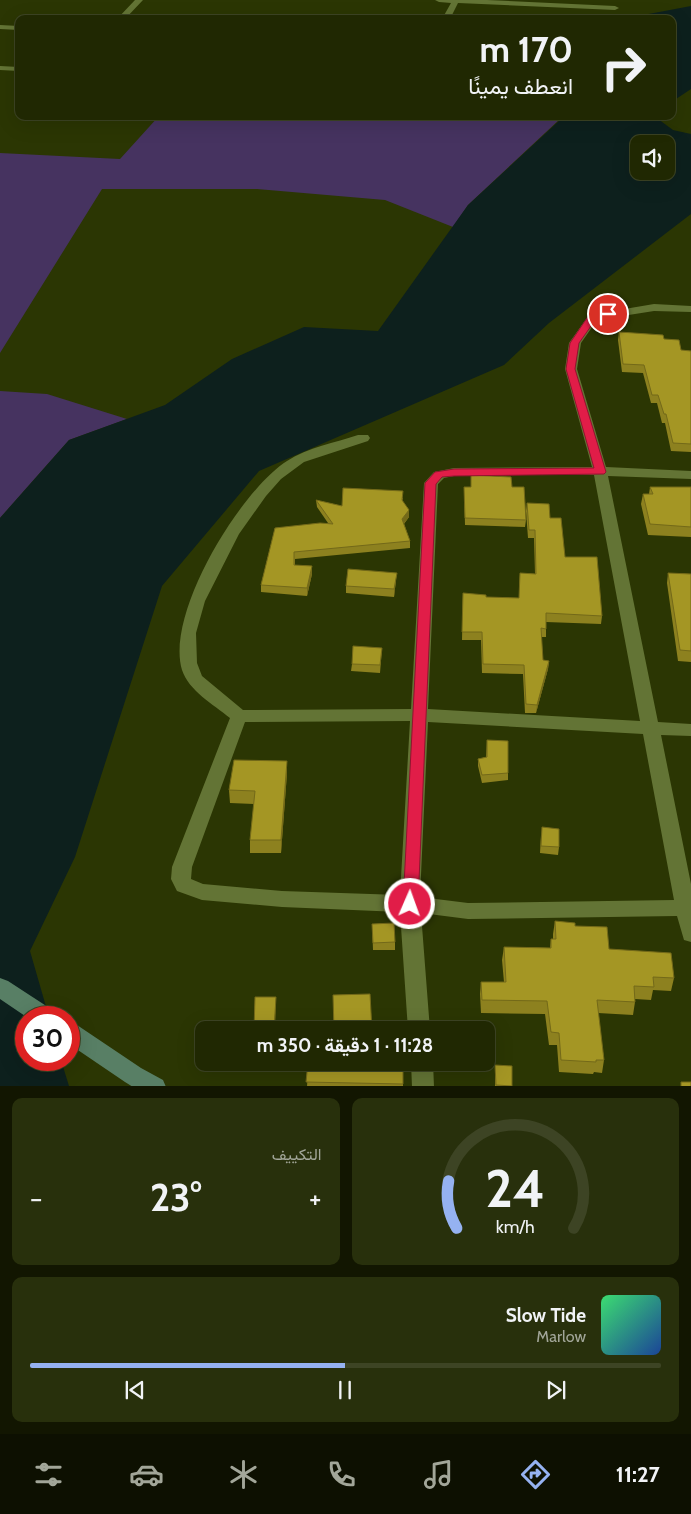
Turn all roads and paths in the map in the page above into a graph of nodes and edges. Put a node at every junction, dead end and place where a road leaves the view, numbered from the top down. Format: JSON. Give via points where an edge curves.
{"nodes":[{"id":1,"x":139,"y":0,"type":"edge"},
{"id":2,"x":439,"y":0,"type":"edge"},
{"id":3,"x":456,"y":0,"type":"edge"},
{"id":4,"x":615,"y":8,"type":"dead end"},
{"id":5,"x":125,"y":15,"type":"edge"},
{"id":6,"x":448,"y":15,"type":"edge"},
{"id":7,"x":0,"y":27,"type":"edge"},
{"id":8,"x":15,"y":28,"type":"edge"},
{"id":9,"x":0,"y":68,"type":"edge"},
{"id":10,"x":15,"y":70,"type":"edge"},
{"id":11,"x":691,"y":309,"type":"edge"},
{"id":12,"x":363,"y":438,"type":"dead end"},
{"id":13,"x":600,"y":472,"type":"junction"},
{"id":14,"x":691,"y":475,"type":"edge"},
{"id":15,"x":418,"y":715,"type":"junction"},
{"id":16,"x":239,"y":716,"type":"junction"},
{"id":17,"x":652,"y":728,"type":"junction"},
{"id":18,"x":691,"y":730,"type":"edge"},
{"id":19,"x":410,"y":904,"type":"junction"},
{"id":20,"x":688,"y":908,"type":"edge"},
{"id":21,"x":691,"y":934,"type":"edge"},
{"id":22,"x":0,"y":987,"type":"edge"},
{"id":23,"x":28,"y":1006,"type":"edge"},
{"id":24,"x":418,"y":1021,"type":"edge"},
{"id":25,"x":80,"y":1039,"type":"edge"},
{"id":26,"x":422,"y":1071,"type":"edge"},
{"id":27,"x":155,"y":1086,"type":"edge"},
{"id":28,"x":423,"y":1086,"type":"edge"}],
"edges":[{"from":1,"to":5,"type":"street"},
{"from":2,"to":3,"type":"street"},
{"from":3,"to":4,"type":"street"},
{"from":3,"to":6,"type":"street"},
{"from":7,"to":8,"type":"street"},
{"from":9,"to":10,"type":"street"},
{"from":11,"to":13,"type":"street","via":[[675,306],[646,308],[593,317],[575,343],[570,369]]},
{"from":12,"to":16,"type":"street","via":[[317,452],[292,464],[267,484],[213,568],[191,620],[188,652],[193,677]]},
{"from":13,"to":14,"type":"street"},
{"from":13,"to":15,"type":"street","via":[[454,472],[439,475],[431,483]]},
{"from":13,"to":17,"type":"street"},
{"from":15,"to":16,"type":"street"},
{"from":15,"to":17,"type":"street"},
{"from":15,"to":19,"type":"street"},
{"from":16,"to":19,"type":"street","via":[[182,867],[184,885],[202,892]]},
{"from":17,"to":18,"type":"street"},
{"from":17,"to":20,"type":"street"},
{"from":19,"to":20,"type":"street","via":[[486,911]]},
{"from":19,"to":24,"type":"street"},
{"from":20,"to":21,"type":"street"},
{"from":22,"to":23,"type":"main road"},
{"from":25,"to":27,"type":"main road"},
{"from":26,"to":28,"type":"street"}]}
